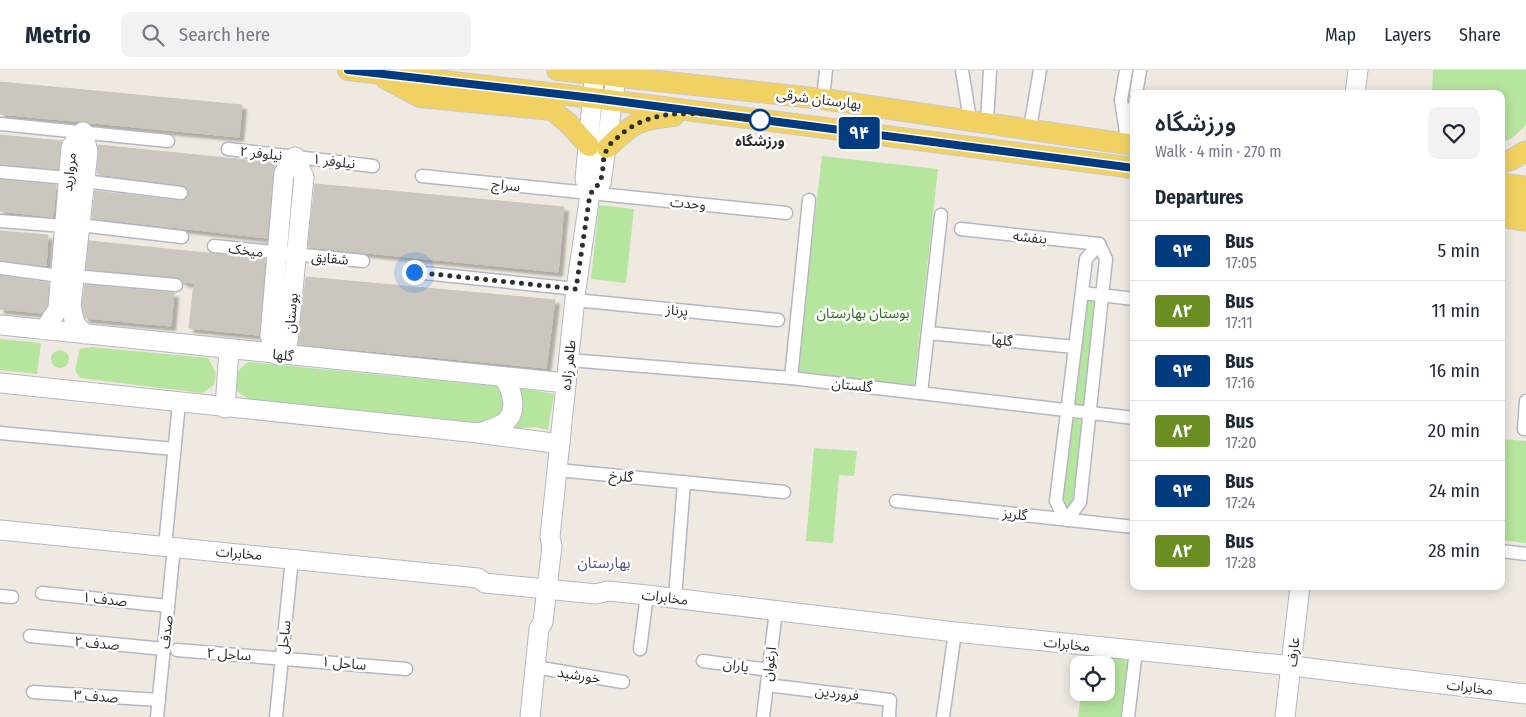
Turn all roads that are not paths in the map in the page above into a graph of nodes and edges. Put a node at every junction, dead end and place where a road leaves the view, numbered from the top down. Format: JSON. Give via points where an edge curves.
{"nodes":[{"id":1,"x":348,"y":70,"type":"edge"},
{"id":2,"x":557,"y":70,"type":"edge"},
{"id":3,"x":826,"y":70,"type":"edge"},
{"id":4,"x":962,"y":70,"type":"edge"},
{"id":5,"x":990,"y":70,"type":"edge"},
{"id":6,"x":1040,"y":70,"type":"edge"},
{"id":7,"x":1126,"y":70,"type":"edge"},
{"id":8,"x":1140,"y":70,"type":"edge"},
{"id":9,"x":1358,"y":70,"type":"edge"},
{"id":10,"x":595,"y":72,"type":"edge"},
{"id":11,"x":376,"y":73,"type":"junction"},
{"id":12,"x":617,"y":73,"type":"edge"},
{"id":13,"x":1137,"y":90,"type":"edge"},
{"id":14,"x":1356,"y":90,"type":"edge"},
{"id":15,"x":593,"y":98,"type":"junction"},
{"id":16,"x":823,"y":99,"type":"junction"},
{"id":17,"x":614,"y":101,"type":"junction"},
{"id":18,"x":703,"y":113,"type":"junction"},
{"id":19,"x":978,"y":121,"type":"junction"},
{"id":20,"x":0,"y":124,"type":"edge"},
{"id":21,"x":1030,"y":128,"type":"junction"},
{"id":22,"x":84,"y":132,"type":"junction"},
{"id":23,"x":1130,"y":132,"type":"edge"},
{"id":24,"x":1130,"y":136,"type":"edge"},
{"id":25,"x":168,"y":141,"type":"dead end"},
{"id":26,"x":598,"y":147,"type":"junction"},
{"id":27,"x":228,"y":149,"type":"dead end"},
{"id":28,"x":1526,"y":151,"type":"edge"},
{"id":29,"x":295,"y":157,"type":"junction"},
{"id":30,"x":1505,"y":161,"type":"edge"},
{"id":31,"x":373,"y":166,"type":"dead end"},
{"id":32,"x":1130,"y":167,"type":"edge"},
{"id":33,"x":1505,"y":168,"type":"edge"},
{"id":34,"x":1526,"y":171,"type":"edge"},
{"id":35,"x":0,"y":172,"type":"edge"},
{"id":36,"x":422,"y":176,"type":"dead end"},
{"id":37,"x":76,"y":180,"type":"junction"},
{"id":38,"x":1505,"y":184,"type":"edge"},
{"id":39,"x":1526,"y":187,"type":"edge"},
{"id":40,"x":181,"y":193,"type":"dead end"},
{"id":41,"x":590,"y":194,"type":"junction"},
{"id":42,"x":282,"y":199,"type":"junction"},
{"id":43,"x":302,"y":200,"type":"junction"},
{"id":44,"x":809,"y":200,"type":"dead end"},
{"id":45,"x":1505,"y":201,"type":"edge"},
{"id":46,"x":1526,"y":202,"type":"edge"},
{"id":47,"x":786,"y":213,"type":"dead end"},
{"id":48,"x":941,"y":215,"type":"dead end"},
{"id":49,"x":1505,"y":218,"type":"edge"},
{"id":50,"x":0,"y":221,"type":"edge"},
{"id":51,"x":1526,"y":221,"type":"edge"},
{"id":52,"x":72,"y":226,"type":"junction"},
{"id":53,"x":961,"y":229,"type":"dead end"},
{"id":54,"x":182,"y":237,"type":"dead end"},
{"id":55,"x":1099,"y":244,"type":"junction"},
{"id":56,"x":214,"y":246,"type":"dead end"},
{"id":57,"x":277,"y":253,"type":"junction"},
{"id":58,"x":296,"y":255,"type":"junction"},
{"id":59,"x":363,"y":261,"type":"dead end"},
{"id":60,"x":0,"y":268,"type":"edge"},
{"id":61,"x":414,"y":272,"type":"dead end"},
{"id":62,"x":67,"y":276,"type":"junction"},
{"id":63,"x":176,"y":285,"type":"dead end"},
{"id":64,"x":1083,"y":293,"type":"junction"},
{"id":65,"x":576,"y":295,"type":"junction"},
{"id":66,"x":1103,"y":295,"type":"junction"},
{"id":67,"x":1130,"y":298,"type":"edge"},
{"id":68,"x":778,"y":320,"type":"dead end"},
{"id":69,"x":0,"y":325,"type":"edge"},
{"id":70,"x":44,"y":330,"type":"junction"},
{"id":71,"x":85,"y":334,"type":"junction"},
{"id":72,"x":928,"y":334,"type":"junction"},
{"id":73,"x":1075,"y":347,"type":"junction"},
{"id":74,"x":229,"y":350,"type":"junction"},
{"id":75,"x":278,"y":355,"type":"junction"},
{"id":76,"x":569,"y":360,"type":"junction"},
{"id":77,"x":503,"y":377,"type":"junction"},
{"id":78,"x":791,"y":378,"type":"junction"},
{"id":79,"x":0,"y":383,"type":"edge"},
{"id":80,"x":566,"y":383,"type":"junction"},
{"id":81,"x":921,"y":393,"type":"junction"},
{"id":82,"x":1526,"y":401,"type":"edge"},
{"id":83,"x":179,"y":403,"type":"junction"},
{"id":84,"x":226,"y":408,"type":"junction"},
{"id":85,"x":1066,"y":411,"type":"junction"},
{"id":86,"x":1089,"y":414,"type":"junction"},
{"id":87,"x":1130,"y":418,"type":"edge"},
{"id":88,"x":1524,"y":429,"type":"dead end"},
{"id":89,"x":0,"y":433,"type":"edge"},
{"id":90,"x":478,"y":433,"type":"junction"},
{"id":91,"x":560,"y":444,"type":"junction"},
{"id":92,"x":174,"y":449,"type":"junction"},
{"id":93,"x":558,"y":470,"type":"junction"},
{"id":94,"x":684,"y":482,"type":"junction"},
{"id":95,"x":784,"y":492,"type":"dead end"},
{"id":96,"x":896,"y":501,"type":"dead end"},
{"id":97,"x":1066,"y":520,"type":"junction"},
{"id":98,"x":1130,"y":526,"type":"edge"},
{"id":99,"x":0,"y":530,"type":"edge"},
{"id":100,"x":170,"y":546,"type":"junction"},
{"id":101,"x":1505,"y":551,"type":"edge"},
{"id":102,"x":1526,"y":554,"type":"edge"},
{"id":103,"x":292,"y":558,"type":"junction"},
{"id":104,"x":543,"y":585,"type":"junction"},
{"id":105,"x":1300,"y":590,"type":"edge"},
{"id":106,"x":42,"y":593,"type":"dead end"},
{"id":107,"x":647,"y":595,"type":"junction"},
{"id":108,"x":675,"y":598,"type":"junction"},
{"id":109,"x":168,"y":606,"type":"junction"},
{"id":110,"x":776,"y":611,"type":"junction"},
{"id":111,"x":954,"y":632,"type":"junction"},
{"id":112,"x":30,"y":636,"type":"dead end"},
{"id":113,"x":170,"y":649,"type":"junction"},
{"id":114,"x":640,"y":649,"type":"dead end"},
{"id":115,"x":1136,"y":651,"type":"junction"},
{"id":116,"x":282,"y":658,"type":"junction"},
{"id":117,"x":702,"y":661,"type":"dead end"},
{"id":118,"x":1292,"y":666,"type":"junction"},
{"id":119,"x":536,"y":668,"type":"junction"},
{"id":120,"x":406,"y":669,"type":"dead end"},
{"id":121,"x":769,"y":670,"type":"junction"},
{"id":122,"x":623,"y":682,"type":"dead end"},
{"id":123,"x":767,"y":685,"type":"junction"},
{"id":124,"x":33,"y":692,"type":"dead end"},
{"id":125,"x":1526,"y":694,"type":"edge"},
{"id":126,"x":159,"y":700,"type":"junction"},
{"id":127,"x":157,"y":717,"type":"edge"},
{"id":128,"x":276,"y":717,"type":"edge"},
{"id":129,"x":530,"y":717,"type":"edge"},
{"id":130,"x":762,"y":717,"type":"edge"},
{"id":131,"x":888,"y":717,"type":"edge"},
{"id":132,"x":943,"y":717,"type":"edge"},
{"id":133,"x":1128,"y":717,"type":"edge"},
{"id":134,"x":1285,"y":717,"type":"edge"}],
"edges":[{"from":1,"to":11,"type":"main road"},
{"from":2,"to":10,"type":"main road"},
{"from":3,"to":16,"type":"street"},
{"from":4,"to":19,"type":"street"},
{"from":5,"to":19,"type":"street"},
{"from":6,"to":21,"type":"street"},
{"from":7,"to":23,"type":"street","via":[[1121,100]]},
{"from":8,"to":13,"type":"street"},
{"from":9,"to":14,"type":"street"},
{"from":10,"to":12,"type":"main road"},
{"from":10,"to":15,"type":"street","name":"طاهر زاده"},
{"from":11,"to":15,"type":"main road"},
{"from":11,"to":26,"type":"main road","via":[[420,96],[552,110]]},
{"from":12,"to":16,"type":"main road","name":"بهارستان شرقی"},
{"from":12,"to":17,"type":"street","name":"طاهر زاده"},
{"from":15,"to":17,"type":"main road"},
{"from":15,"to":26,"type":"street","name":"طاهر زاده"},
{"from":16,"to":19,"type":"main road","name":"بهارستان شرقی"},
{"from":17,"to":18,"type":"main road","name":"بهارستان شرقی"},
{"from":17,"to":26,"type":"street","name":"طاهر زاده"},
{"from":18,"to":26,"type":"main road","via":[[653,118],[630,126]]},
{"from":18,"to":32,"type":"main road","name":"بهارستان شرقی"},
{"from":19,"to":21,"type":"main road","name":"بهارستان شرقی"},
{"from":20,"to":22,"type":"street"},
{"from":21,"to":24,"type":"main road","name":"بهارستان شرقی","via":[[1080,136]]},
{"from":22,"to":25,"type":"street"},
{"from":22,"to":37,"type":"street","name":"مروارید","via":[[88,152]]},
{"from":26,"to":41,"type":"street","name":"طاهر زاده","via":[[585,179]]},
{"from":27,"to":29,"type":"street","name":"نیلوفر ۲"},
{"from":28,"to":30,"type":"main road"},
{"from":29,"to":31,"type":"street","name":"نیلوفر ۱"},
{"from":29,"to":42,"type":"street","name":"بوستان","via":[[284,173]]},
{"from":29,"to":43,"type":"street","name":"بوستان","via":[[304,177]]},
{"from":33,"to":34,"type":"main road"},
{"from":35,"to":37,"type":"street"},
{"from":36,"to":41,"type":"street","name":"سراج"},
{"from":37,"to":40,"type":"street"},
{"from":37,"to":52,"type":"street","name":"مروارید"},
{"from":38,"to":39,"type":"main road"},
{"from":41,"to":47,"type":"street","name":"وحدت"},
{"from":41,"to":65,"type":"street","name":"طاهر زاده"},
{"from":42,"to":43,"type":"street"},
{"from":42,"to":57,"type":"street","name":"بوستان"},
{"from":43,"to":58,"type":"street","name":"بوستان"},
{"from":44,"to":78,"type":"street"},
{"from":45,"to":46,"type":"main road"},
{"from":48,"to":72,"type":"street"},
{"from":49,"to":51,"type":"main road"},
{"from":50,"to":52,"type":"street"},
{"from":52,"to":54,"type":"street"},
{"from":52,"to":62,"type":"street","name":"مروارید"},
{"from":53,"to":55,"type":"street","name":"بنفشه"},
{"from":55,"to":64,"type":"street","via":[[1086,259]]},
{"from":55,"to":66,"type":"street","via":[[1106,259]]},
{"from":56,"to":57,"type":"street","name":"میخک"},
{"from":57,"to":58,"type":"street","name":"میخک"},
{"from":57,"to":75,"type":"street","name":"بوستان","via":[[270,336]]},
{"from":58,"to":59,"type":"street","name":"شقایق"},
{"from":58,"to":75,"type":"street","name":"بوستان","via":[[288,341]]},
{"from":60,"to":62,"type":"street"},
{"from":61,"to":65,"type":"street"},
{"from":62,"to":63,"type":"street"},
{"from":62,"to":70,"type":"street","name":"مروارید","via":[[58,309]]},
{"from":62,"to":71,"type":"street","name":"مروارید","via":[[75,324]]},
{"from":64,"to":66,"type":"street"},
{"from":64,"to":73,"type":"street"},
{"from":65,"to":68,"type":"street","name":"پرناز"},
{"from":65,"to":76,"type":"street","name":"طاهر زاده"},
{"from":66,"to":67,"type":"street"},
{"from":66,"to":86,"type":"street"},
{"from":69,"to":70,"type":"street","name":"گلها"},
{"from":70,"to":71,"type":"street","name":"گلها"},
{"from":71,"to":74,"type":"street","name":"گلها"},
{"from":72,"to":73,"type":"street","name":"گلها"},
{"from":72,"to":81,"type":"street"},
{"from":73,"to":85,"type":"street"},
{"from":74,"to":75,"type":"street","name":"گلها"},
{"from":74,"to":84,"type":"street"},
{"from":75,"to":77,"type":"street","name":"گلها"},
{"from":76,"to":78,"type":"street","name":"گلستان"},
{"from":76,"to":80,"type":"street","name":"طاهر زاده"},
{"from":77,"to":80,"type":"street","name":"گلها"},
{"from":77,"to":90,"type":"street","via":[[513,399],[510,414],[504,423]]},
{"from":78,"to":81,"type":"street","name":"گلستان"},
{"from":79,"to":83,"type":"street"},
{"from":80,"to":91,"type":"street","name":"طاهر زاده"},
{"from":81,"to":85,"type":"street","name":"گلستان"},
{"from":82,"to":88,"type":"street"},
{"from":83,"to":84,"type":"street"},
{"from":83,"to":92,"type":"street","name":"صدف"},
{"from":84,"to":90,"type":"street"},
{"from":85,"to":86,"type":"street","name":"گلستان"},
{"from":85,"to":97,"type":"street","via":[[1056,501]]},
{"from":86,"to":87,"type":"street","name":"گلستان"},
{"from":86,"to":97,"type":"street","via":[[1080,502]]},
{"from":89,"to":92,"type":"street"},
{"from":90,"to":91,"type":"street"},
{"from":91,"to":93,"type":"street","name":"طاهر زاده"},
{"from":92,"to":100,"type":"street","name":"صدف"},
{"from":93,"to":94,"type":"street","name":"گلرخ"},
{"from":93,"to":104,"type":"street","name":"طاهر زاده","via":[[550,536],[545,545]]},
{"from":94,"to":95,"type":"street","name":"گلرخ"},
{"from":94,"to":108,"type":"street"},
{"from":96,"to":97,"type":"street","name":"گلریز"},
{"from":97,"to":98,"type":"street","name":"گلریز"},
{"from":99,"to":100,"type":"street","name":"مخابرات"},
{"from":100,"to":103,"type":"street","name":"مخابرات"},
{"from":100,"to":109,"type":"street","name":"صدف"},
{"from":101,"to":102,"type":"street"},
{"from":103,"to":104,"type":"street","name":"مخابرات","via":[[478,578],[485,574]]},
{"from":103,"to":116,"type":"street","name":"ساحل"},
{"from":104,"to":107,"type":"street","name":"مخابرات","via":[[596,594],[608,591]]},
{"from":104,"to":119,"type":"street","name":"طاهر زاده","via":[[536,622],[539,629]]},
{"from":105,"to":118,"type":"street","name":"عارف"},
{"from":106,"to":109,"type":"street","name":"صدف ۱"},
{"from":107,"to":108,"type":"street","name":"مخابرات"},
{"from":107,"to":114,"type":"street"},
{"from":108,"to":110,"type":"street","name":"مخابرات"},
{"from":109,"to":113,"type":"street","name":"صدف"},
{"from":110,"to":111,"type":"street","name":"مخابرات"},
{"from":110,"to":121,"type":"street","name":"ارغوان"},
{"from":111,"to":115,"type":"street","name":"مخابرات"},
{"from":111,"to":132,"type":"street"},
{"from":112,"to":113,"type":"street","name":"صدف ۲"},
{"from":113,"to":116,"type":"street","name":"ساحل ۲"},
{"from":113,"to":126,"type":"street","name":"صدف"},
{"from":115,"to":118,"type":"street","name":"مخابرات"},
{"from":115,"to":133,"type":"street"},
{"from":116,"to":120,"type":"street","name":"ساحل ۱"},
{"from":116,"to":128,"type":"street","name":"ساحل"},
{"from":117,"to":121,"type":"street","name":"یاران"},
{"from":118,"to":125,"type":"street","name":"مخابرات"},
{"from":118,"to":134,"type":"street","name":"عارف"},
{"from":119,"to":122,"type":"street","name":"خورشید"},
{"from":119,"to":129,"type":"street","name":"طاهر زاده"},
{"from":121,"to":123,"type":"street","name":"ارغوان"},
{"from":123,"to":130,"type":"street","name":"ارغوان"},
{"from":123,"to":131,"type":"street","name":"فروردین","via":[[890,700]]},
{"from":124,"to":126,"type":"street","name":"صدف ۳"},
{"from":126,"to":127,"type":"street","name":"صدف"}]}
